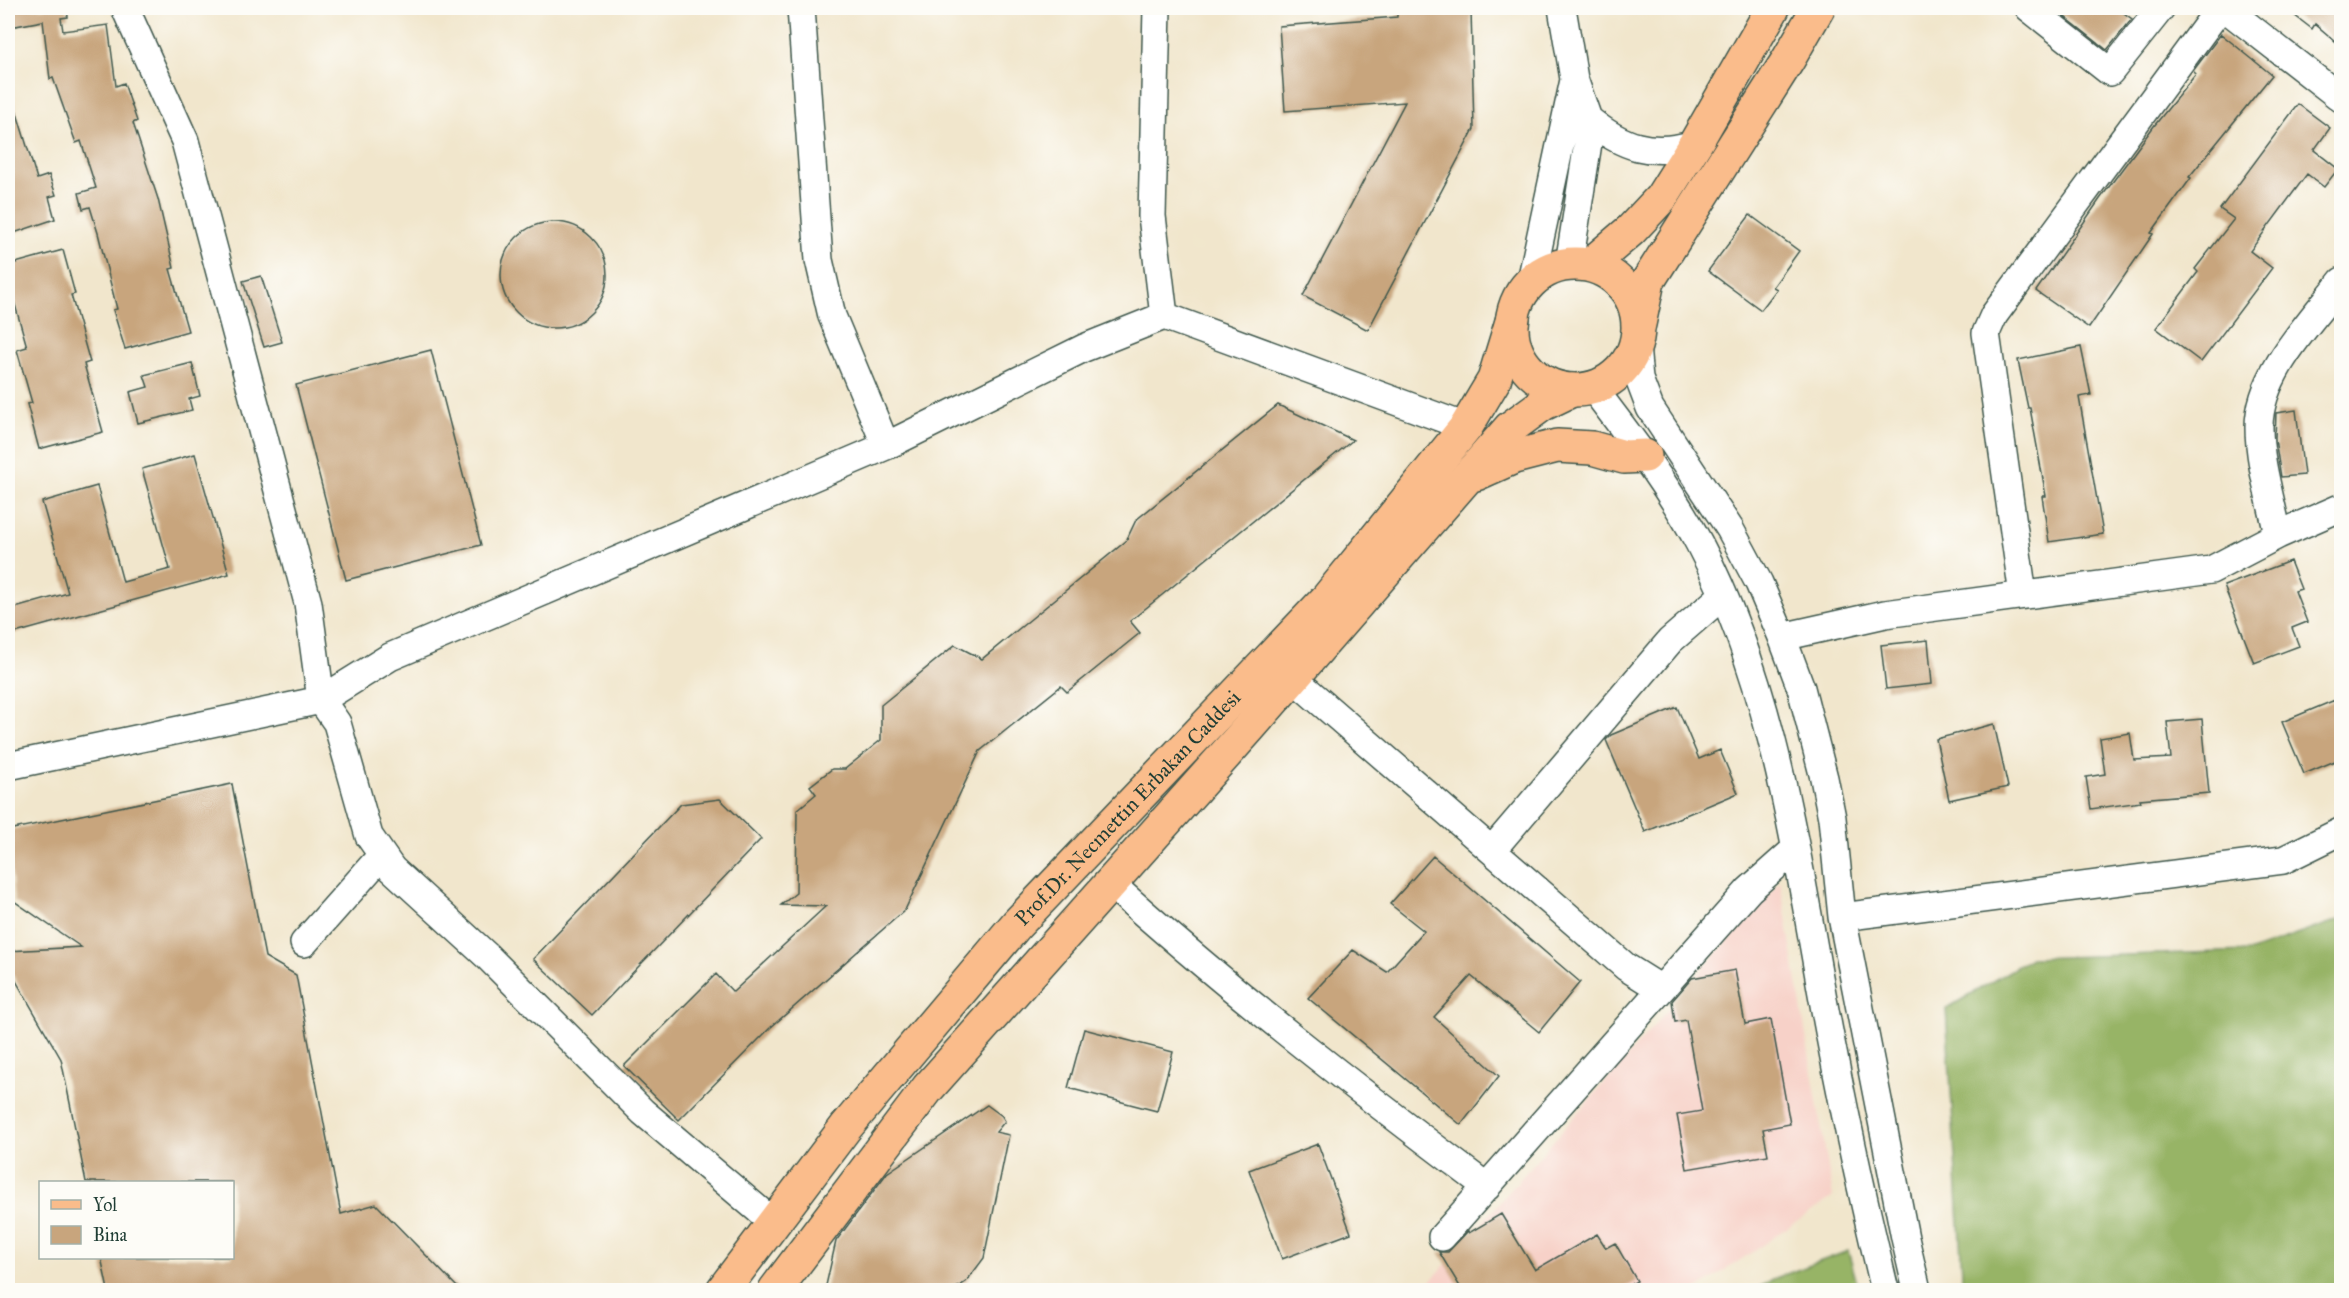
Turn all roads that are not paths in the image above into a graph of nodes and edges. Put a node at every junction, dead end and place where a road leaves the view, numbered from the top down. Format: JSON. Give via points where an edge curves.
{"nodes":[{"id":1,"x":125,"y":8,"type":"edge"},
{"id":2,"x":801,"y":8,"type":"edge"},
{"id":3,"x":1157,"y":8,"type":"edge"},
{"id":4,"x":1562,"y":8,"type":"edge"},
{"id":5,"x":1773,"y":8,"type":"edge"},
{"id":6,"x":1818,"y":8,"type":"edge"},
{"id":7,"x":2029,"y":8,"type":"edge"},
{"id":8,"x":2161,"y":8,"type":"edge"},
{"id":9,"x":2220,"y":8,"type":"edge"},
{"id":10,"x":2225,"y":8,"type":"edge"},
{"id":11,"x":1574,"y":79,"type":"junction"},
{"id":12,"x":2342,"y":99,"type":"edge"},
{"id":13,"x":1588,"y":119,"type":"junction"},
{"id":14,"x":1695,"y":144,"type":"junction"},
{"id":15,"x":1580,"y":264,"type":"junction"},
{"id":16,"x":1531,"y":281,"type":"junction"},
{"id":17,"x":2342,"y":281,"type":"edge"},
{"id":18,"x":1164,"y":316,"type":"junction"},
{"id":19,"x":1513,"y":318,"type":"junction"},
{"id":20,"x":1638,"y":336,"type":"junction"},
{"id":21,"x":1582,"y":389,"type":"junction"},
{"id":22,"x":1466,"y":427,"type":"junction"},
{"id":23,"x":886,"y":446,"type":"junction"},
{"id":24,"x":1645,"y":456,"type":"junction"},
{"id":25,"x":1469,"y":476,"type":"junction"},
{"id":26,"x":2342,"y":507,"type":"edge"},
{"id":27,"x":2278,"y":536,"type":"junction"},
{"id":28,"x":1723,"y":595,"type":"junction"},
{"id":29,"x":2023,"y":595,"type":"junction"},
{"id":30,"x":1782,"y":636,"type":"junction"},
{"id":31,"x":1293,"y":678,"type":"junction"},
{"id":32,"x":321,"y":700,"type":"junction"},
{"id":33,"x":8,"y":766,"type":"edge"},
{"id":34,"x":2342,"y":831,"type":"edge"},
{"id":35,"x":1492,"y":850,"type":"junction"},
{"id":36,"x":1794,"y":850,"type":"junction"},
{"id":37,"x":382,"y":855,"type":"junction"},
{"id":38,"x":1110,"y":883,"type":"junction"},
{"id":39,"x":1842,"y":917,"type":"junction"},
{"id":40,"x":303,"y":943,"type":"dead end"},
{"id":41,"x":1661,"y":989,"type":"junction"},
{"id":42,"x":1487,"y":1187,"type":"junction"},
{"id":43,"x":774,"y":1223,"type":"junction"},
{"id":44,"x":1442,"y":1237,"type":"dead end"},
{"id":45,"x":723,"y":1290,"type":"edge"},
{"id":46,"x":775,"y":1290,"type":"edge"},
{"id":47,"x":1885,"y":1290,"type":"edge"},
{"id":48,"x":1917,"y":1290,"type":"edge"}],
"edges":[{"from":1,"to":32,"type":"street","via":[[185,141],[308,603]]},
{"from":2,"to":23,"type":"street","via":[[819,260],[832,316]]},
{"from":3,"to":18,"type":"street","via":[[1152,216]]},
{"from":4,"to":11,"type":"street"},
{"from":5,"to":14,"type":"main road"},
{"from":6,"to":20,"type":"main road","via":[[1648,281]]},
{"from":7,"to":8,"type":"street","via":[[2110,72]]},
{"from":9,"to":29,"type":"street","via":[[1994,315],[1986,333]]},
{"from":10,"to":12,"type":"street"},
{"from":11,"to":13,"type":"street"},
{"from":11,"to":16,"type":"street"},
{"from":13,"to":14,"type":"street","via":[[1615,139],[1639,148],[1667,150]]},
{"from":13,"to":15,"type":"street"},
{"from":14,"to":15,"type":"main road","via":[[1661,198],[1631,230]]},
{"from":15,"to":16,"type":"main road","via":[[1549,269]]},
{"from":15,"to":20,"type":"main road","via":[[1609,273],[1625,287],[1635,305]]},
{"from":16,"to":19,"type":"main road","via":[[1519,298]]},
{"from":17,"to":27,"type":"street","via":[[2274,371],[2264,395],[2260,445]]},
{"from":18,"to":22,"type":"street"},
{"from":18,"to":23,"type":"street","via":[[1084,348]]},
{"from":19,"to":21,"type":"main road","via":[[1513,339],[1520,358],[1534,375],[1551,386]]},
{"from":19,"to":22,"type":"main road","name":"Prof.Dr. Necmettin Erbakan Caddesi","via":[[1494,380]]},
{"from":20,"to":21,"type":"main road","via":[[1627,364],[1612,379]]},
{"from":20,"to":30,"type":"street","via":[[1639,379],[1650,408],[1730,529]]},
{"from":21,"to":24,"type":"street"},
{"from":21,"to":25,"type":"main road","name":"Prof.Dr. Necmettin Erbakan Caddesi","via":[[1543,404],[1510,428]]},
{"from":22,"to":43,"type":"main road","name":"Prof.Dr. Necmettin Erbakan Caddesi","via":[[1326,600],[1017,924],[846,1127]]},
{"from":23,"to":32,"type":"street","via":[[390,657]]},
{"from":24,"to":25,"type":"main road","via":[[1624,457],[1592,448],[1557,446],[1514,456]]},
{"from":24,"to":28,"type":"street","via":[[1699,544]]},
{"from":25,"to":31,"type":"main road","name":"Prof.Dr. Necmettin Erbakan Caddesi"},
{"from":26,"to":27,"type":"street"},
{"from":27,"to":29,"type":"street","via":[[2211,570]]},
{"from":28,"to":35,"type":"street","via":[[1670,641]]},
{"from":28,"to":36,"type":"street","via":[[1771,733]]},
{"from":29,"to":30,"type":"street","via":[[1885,614]]},
{"from":30,"to":39,"type":"street","via":[[1801,687],[1824,778]]},
{"from":31,"to":35,"type":"street"},
{"from":31,"to":38,"type":"main road","name":"Prof.Dr. Necmettin Erbakan Caddesi"},
{"from":32,"to":33,"type":"street"},
{"from":32,"to":37,"type":"street","via":[[337,723],[369,836]]},
{"from":34,"to":39,"type":"street","via":[[2283,860]]},
{"from":35,"to":41,"type":"street","via":[[1626,967]]},
{"from":36,"to":41,"type":"street","via":[[1749,890]]},
{"from":36,"to":47,"type":"street"},
{"from":37,"to":40,"type":"street"},
{"from":37,"to":43,"type":"street","via":[[643,1113]]},
{"from":38,"to":42,"type":"street","via":[[1351,1084]]},
{"from":38,"to":46,"type":"main road","name":"Prof.Dr. Necmettin Erbakan Caddesi","via":[[928,1088]]},
{"from":39,"to":48,"type":"street"},
{"from":41,"to":42,"type":"street"},
{"from":42,"to":44,"type":"street"},
{"from":43,"to":45,"type":"main road","name":"Prof.Dr. Necmettin Erbakan Caddesi"}]}
